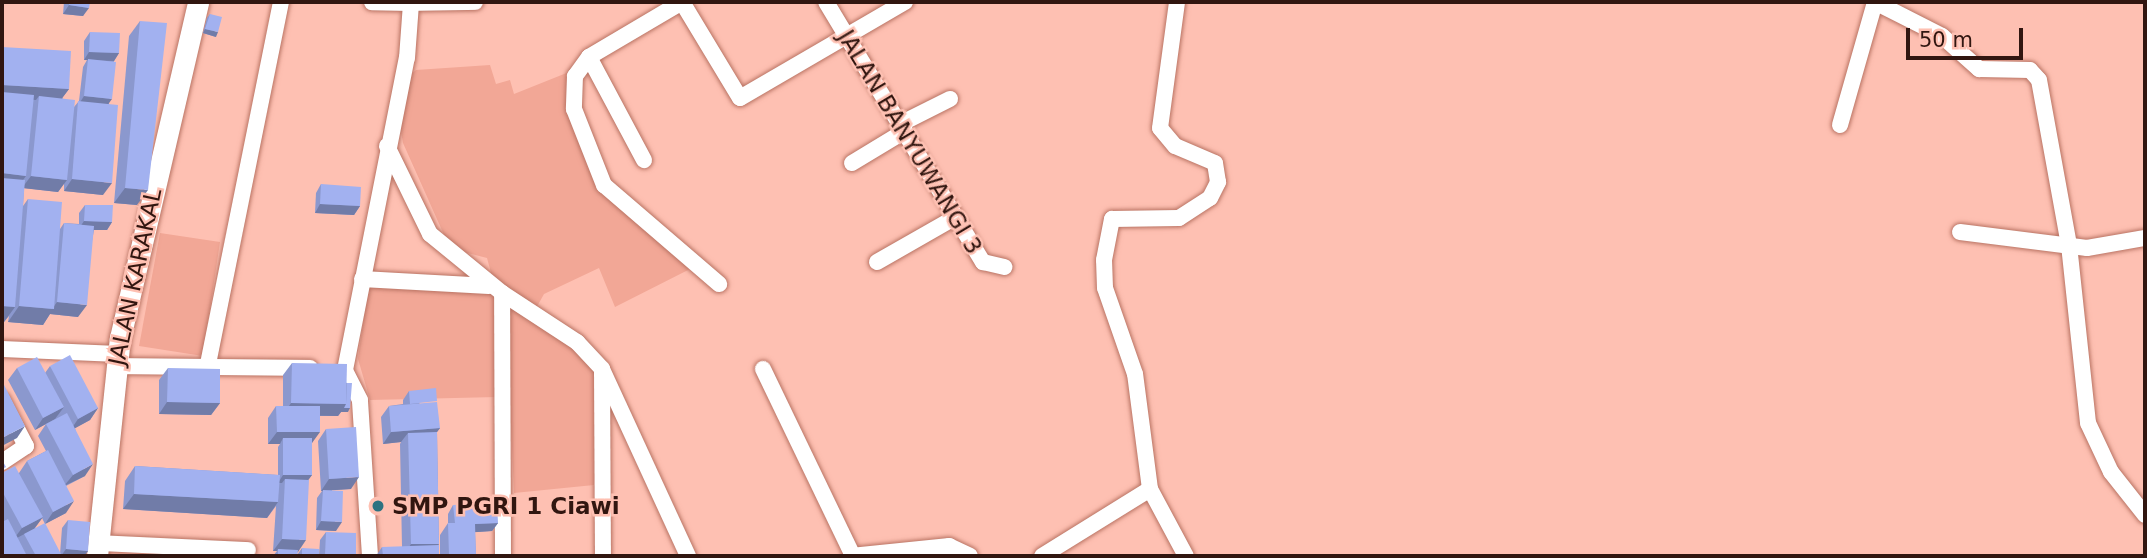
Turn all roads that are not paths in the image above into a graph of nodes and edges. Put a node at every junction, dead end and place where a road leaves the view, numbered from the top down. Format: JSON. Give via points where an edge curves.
{"nodes":[{"id":1,"x":198,"y":2,"type":"edge"},
{"id":2,"x":281,"y":2,"type":"edge"},
{"id":3,"x":372,"y":2,"type":"edge"},
{"id":4,"x":475,"y":2,"type":"edge"},
{"id":5,"x":682,"y":2,"type":"edge"},
{"id":6,"x":826,"y":2,"type":"edge"},
{"id":7,"x":905,"y":2,"type":"edge"},
{"id":8,"x":1177,"y":2,"type":"edge"},
{"id":9,"x":1875,"y":2,"type":"edge"},
{"id":10,"x":411,"y":3,"type":"edge"},
{"id":11,"x":847,"y":36,"type":"junction"},
{"id":12,"x":589,"y":57,"type":"junction"},
{"id":13,"x":950,"y":99,"type":"dead end"},
{"id":14,"x":1840,"y":125,"type":"dead end"},
{"id":15,"x":903,"y":128,"type":"junction"},
{"id":16,"x":387,"y":146,"type":"junction"},
{"id":17,"x":644,"y":160,"type":"dead end"},
{"id":18,"x":852,"y":163,"type":"dead end"},
{"id":19,"x":956,"y":217,"type":"junction"},
{"id":20,"x":1960,"y":232,"type":"dead end"},
{"id":21,"x":2145,"y":238,"type":"edge"},
{"id":22,"x":2070,"y":246,"type":"junction"},
{"id":23,"x":877,"y":262,"type":"dead end"},
{"id":24,"x":1004,"y":267,"type":"dead end"},
{"id":25,"x":362,"y":279,"type":"junction"},
{"id":26,"x":719,"y":284,"type":"dead end"},
{"id":27,"x":495,"y":290,"type":"junction"},
{"id":28,"x":2,"y":349,"type":"edge"},
{"id":29,"x":117,"y":360,"type":"junction"},
{"id":30,"x":208,"y":364,"type":"junction"},
{"id":31,"x":602,"y":369,"type":"junction"},
{"id":32,"x":763,"y":369,"type":"dead end"},
{"id":33,"x":345,"y":370,"type":"junction"},
{"id":34,"x":2,"y":400,"type":"edge"},
{"id":35,"x":2,"y":461,"type":"edge"},
{"id":36,"x":1150,"y":489,"type":"junction"},
{"id":37,"x":2145,"y":515,"type":"edge"},
{"id":38,"x":98,"y":550,"type":"edge"},
{"id":39,"x":248,"y":550,"type":"dead end"},
{"id":40,"x":370,"y":556,"type":"edge"},
{"id":41,"x":503,"y":556,"type":"edge"},
{"id":42,"x":603,"y":556,"type":"edge"},
{"id":43,"x":688,"y":556,"type":"edge"},
{"id":44,"x":852,"y":556,"type":"edge"},
{"id":45,"x":970,"y":556,"type":"edge"},
{"id":46,"x":1042,"y":556,"type":"edge"},
{"id":47,"x":1186,"y":556,"type":"edge"}],
"edges":[{"from":1,"to":29,"type":"main road","name":"JALAN KARAKAL"},
{"from":2,"to":30,"type":"street"},
{"from":3,"to":10,"type":"street"},
{"from":4,"to":10,"type":"street"},
{"from":5,"to":11,"type":"street","via":[[736,98]]},
{"from":5,"to":12,"type":"street"},
{"from":6,"to":11,"type":"street","name":"JALAN BANYUWANGI 3"},
{"from":7,"to":11,"type":"street"},
{"from":8,"to":36,"type":"street","via":[[1160,128],[1175,146],[1215,163],[1218,182],[1210,198],[1179,218],[1112,219],[1104,260],[1105,288],[1135,374]]},
{"from":9,"to":14,"type":"street"},
{"from":9,"to":22,"type":"street","via":[[1942,36],[1979,69],[2035,73]]},
{"from":10,"to":16,"type":"street","via":[[407,58]]},
{"from":11,"to":15,"type":"street","name":"JALAN BANYUWANGI 3"},
{"from":12,"to":17,"type":"street"},
{"from":12,"to":26,"type":"street","via":[[573,91],[594,169],[631,214]]},
{"from":13,"to":15,"type":"street"},
{"from":15,"to":18,"type":"street"},
{"from":15,"to":19,"type":"street","name":"JALAN BANYUWANGI 3"},
{"from":16,"to":25,"type":"street"},
{"from":16,"to":27,"type":"street","via":[[430,234]]},
{"from":19,"to":23,"type":"street"},
{"from":19,"to":24,"type":"street","name":"JALAN BANYUWANGI 3","via":[[983,262]]},
{"from":20,"to":22,"type":"street"},
{"from":21,"to":22,"type":"street","via":[[2098,248]]},
{"from":22,"to":37,"type":"street","via":[[2088,423],[2111,472]]},
{"from":25,"to":27,"type":"street"},
{"from":25,"to":33,"type":"street"},
{"from":27,"to":31,"type":"street","via":[[577,342]]},
{"from":27,"to":41,"type":"street"},
{"from":28,"to":29,"type":"street"},
{"from":29,"to":30,"type":"street"},
{"from":29,"to":38,"type":"main road","name":"JALAN KARAKAL"},
{"from":30,"to":33,"type":"street"},
{"from":31,"to":42,"type":"street"},
{"from":31,"to":43,"type":"street"},
{"from":32,"to":44,"type":"street"},
{"from":33,"to":40,"type":"street","via":[[360,400]]},
{"from":34,"to":35,"type":"street","via":[[26,446]]},
{"from":36,"to":46,"type":"street"},
{"from":36,"to":47,"type":"street"},
{"from":38,"to":39,"type":"street"},
{"from":44,"to":45,"type":"street","via":[[949,546]]}]}
